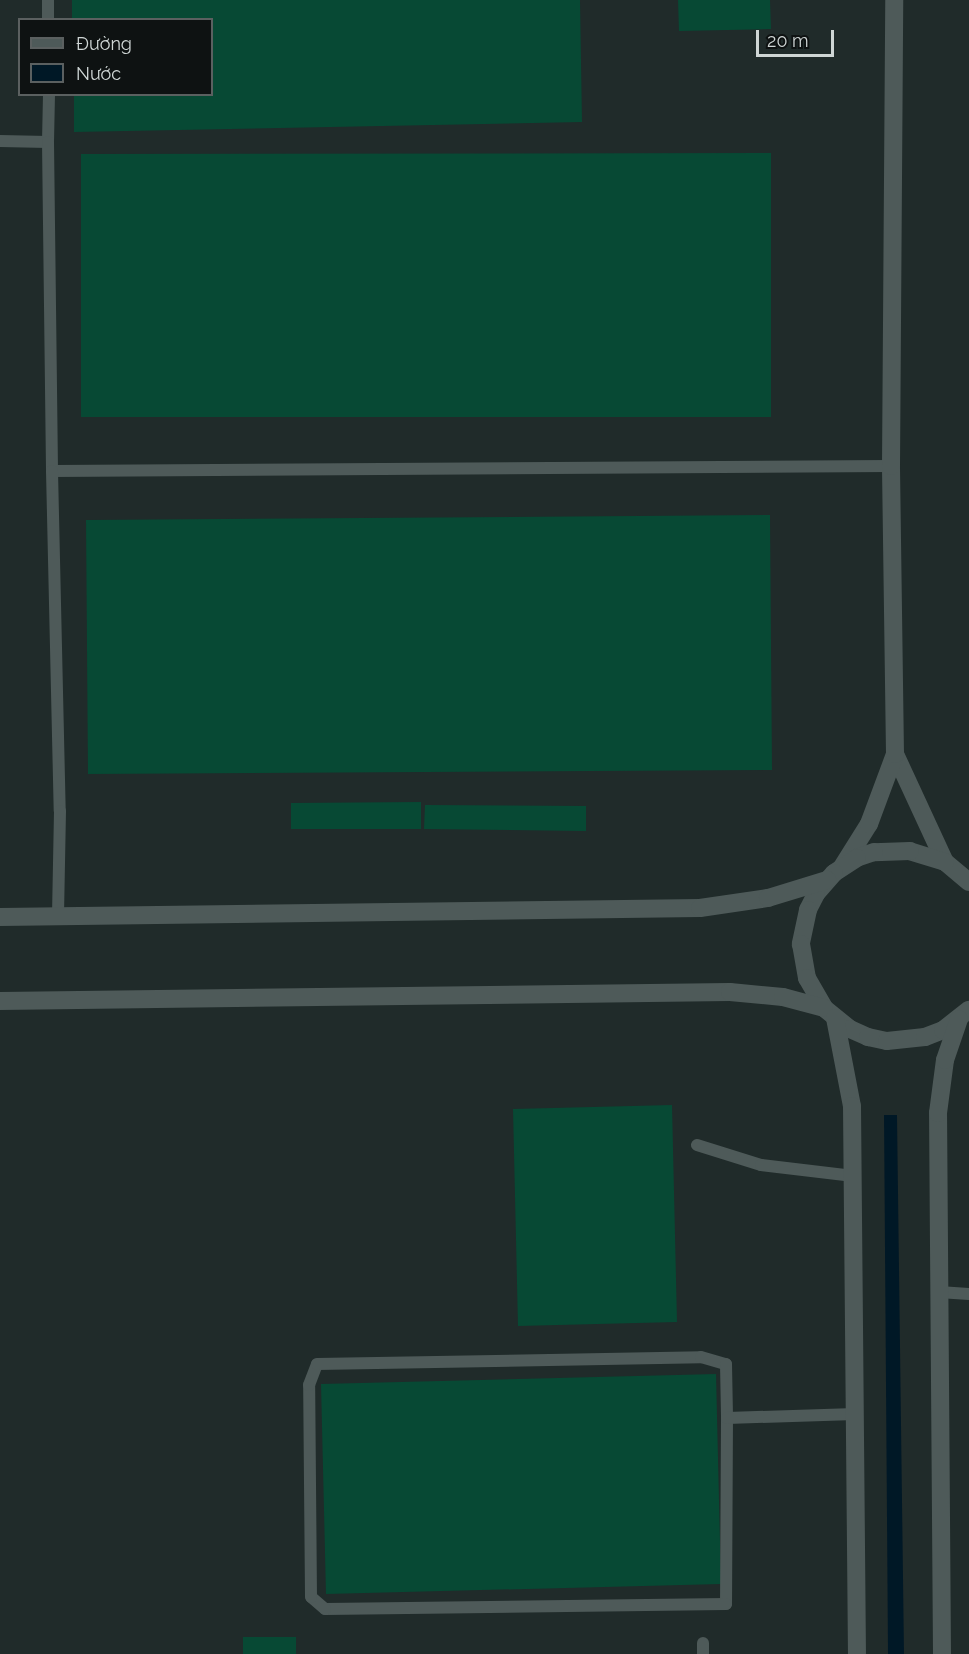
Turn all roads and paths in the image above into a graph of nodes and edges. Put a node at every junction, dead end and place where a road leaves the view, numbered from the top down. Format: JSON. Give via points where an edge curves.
{"nodes":[{"id":1,"x":48,"y":0,"type":"edge"},
{"id":2,"x":894,"y":0,"type":"edge"},
{"id":3,"x":48,"y":18,"type":"edge"},
{"id":4,"x":49,"y":96,"type":"edge"},
{"id":5,"x":0,"y":141,"type":"edge"},
{"id":6,"x":48,"y":142,"type":"junction"},
{"id":7,"x":891,"y":466,"type":"junction"},
{"id":8,"x":52,"y":471,"type":"junction"},
{"id":9,"x":895,"y":754,"type":"junction"},
{"id":10,"x":945,"y":862,"type":"junction"},
{"id":11,"x":842,"y":867,"type":"junction"},
{"id":12,"x":827,"y":880,"type":"junction"},
{"id":13,"x":969,"y":882,"type":"edge"},
{"id":14,"x":58,"y":916,"type":"junction"},
{"id":15,"x":0,"y":917,"type":"edge"},
{"id":16,"x":0,"y":1001,"type":"edge"},
{"id":17,"x":829,"y":1013,"type":"junction"},
{"id":18,"x":964,"y":1014,"type":"edge"},
{"id":19,"x":697,"y":1145,"type":"dead end"},
{"id":20,"x":852,"y":1176,"type":"junction"},
{"id":21,"x":939,"y":1292,"type":"junction"},
{"id":22,"x":969,"y":1294,"type":"edge"},
{"id":23,"x":855,"y":1414,"type":"junction"},
{"id":24,"x":727,"y":1418,"type":"junction"},
{"id":25,"x":857,"y":1654,"type":"edge"},
{"id":26,"x":942,"y":1654,"type":"edge"}],
"edges":[{"from":1,"to":3,"type":"lane"},
{"from":2,"to":7,"type":"street"},
{"from":4,"to":6,"type":"lane"},
{"from":5,"to":6,"type":"lane"},
{"from":6,"to":8,"type":"lane"},
{"from":7,"to":8,"type":"lane"},
{"from":7,"to":9,"type":"street"},
{"from":8,"to":14,"type":"lane","via":[[60,811]]},
{"from":9,"to":10,"type":"street"},
{"from":9,"to":11,"type":"street","via":[[869,824]]},
{"from":10,"to":11,"type":"street","via":[[892,850],[874,852]]},
{"from":10,"to":13,"type":"street"},
{"from":11,"to":12,"type":"street"},
{"from":12,"to":14,"type":"street","via":[[768,898],[700,908]]},
{"from":12,"to":17,"type":"street","via":[[808,910],[801,944],[807,978]]},
{"from":14,"to":15,"type":"street"},
{"from":16,"to":17,"type":"street","via":[[730,992],[783,998]]},
{"from":17,"to":18,"type":"street","via":[[850,1029],[887,1041],[925,1037]]},
{"from":17,"to":20,"type":"street","via":[[846,1061],[852,1106]]},
{"from":18,"to":21,"type":"street","via":[[945,1060],[938,1113]]},
{"from":19,"to":20,"type":"lane","via":[[761,1165]]},
{"from":20,"to":23,"type":"street"},
{"from":21,"to":22,"type":"lane"},
{"from":21,"to":26,"type":"street"},
{"from":23,"to":24,"type":"lane"},
{"from":23,"to":25,"type":"street"},
{"from":24,"to":24,"type":"lane","via":[[726,1364],[702,1357],[317,1365],[309,1385],[311,1598],[325,1609],[726,1604]]}]}
